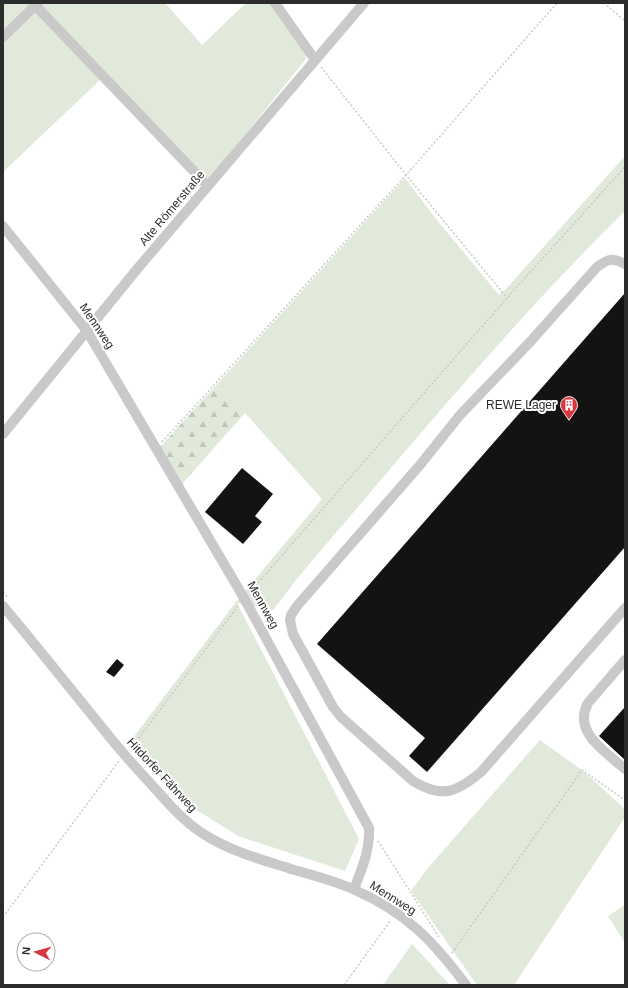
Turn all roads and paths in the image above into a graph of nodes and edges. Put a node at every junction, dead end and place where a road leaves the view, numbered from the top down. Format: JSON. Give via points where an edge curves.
{"nodes":[{"id":1,"x":275,"y":3,"type":"edge"},
{"id":2,"x":364,"y":3,"type":"edge"},
{"id":3,"x":557,"y":3,"type":"edge"},
{"id":4,"x":604,"y":3,"type":"edge"},
{"id":5,"x":35,"y":4,"type":"edge"},
{"id":6,"x":625,"y":21,"type":"edge"},
{"id":7,"x":3,"y":36,"type":"edge"},
{"id":8,"x":315,"y":60,"type":"junction"},
{"id":9,"x":625,"y":167,"type":"edge"},
{"id":10,"x":406,"y":175,"type":"junction"},
{"id":11,"x":208,"y":186,"type":"junction"},
{"id":12,"x":3,"y":226,"type":"edge"},
{"id":13,"x":625,"y":264,"type":"edge"},
{"id":14,"x":507,"y":298,"type":"junction"},
{"id":15,"x":87,"y":331,"type":"junction"},
{"id":16,"x":3,"y":434,"type":"edge"},
{"id":17,"x":156,"y":448,"type":"junction"},
{"id":18,"x":3,"y":592,"type":"edge"},
{"id":19,"x":244,"y":598,"type":"junction"},
{"id":20,"x":5,"y":602,"type":"edge"},
{"id":21,"x":625,"y":608,"type":"edge"},
{"id":22,"x":625,"y":660,"type":"edge"},
{"id":23,"x":625,"y":769,"type":"edge"},
{"id":24,"x":625,"y":800,"type":"edge"},
{"id":25,"x":377,"y":841,"type":"dead end"},
{"id":26,"x":354,"y":889,"type":"junction"},
{"id":27,"x":396,"y":912,"type":"junction"},
{"id":28,"x":431,"y":926,"type":"dead end"},
{"id":29,"x":446,"y":958,"type":"junction"},
{"id":30,"x":344,"y":985,"type":"edge"},
{"id":31,"x":466,"y":985,"type":"edge"}],
"edges":[{"from":1,"to":8,"type":"street"},
{"from":2,"to":8,"type":"street","name":"Alte Römerstraße"},
{"from":3,"to":10,"type":"path"},
{"from":4,"to":6,"type":"path"},
{"from":5,"to":7,"type":"street"},
{"from":5,"to":11,"type":"street"},
{"from":8,"to":10,"type":"path"},
{"from":8,"to":11,"type":"street","name":"Alte Römerstraße"},
{"from":9,"to":14,"type":"path"},
{"from":10,"to":14,"type":"path"},
{"from":10,"to":17,"type":"path"},
{"from":11,"to":15,"type":"street","name":"Alte Römerstraße"},
{"from":12,"to":15,"type":"street","name":"Mennweg"},
{"from":13,"to":21,"type":"street","via":[[611,259],[596,267],[530,342],[460,415],[297,606],[290,620],[293,634],[328,699],[341,717],[413,781],[439,792],[458,789],[481,772]]},
{"from":14,"to":19,"type":"path"},
{"from":15,"to":16,"type":"street","name":"Alte Römerstraße"},
{"from":15,"to":17,"type":"street","name":"Mennweg"},
{"from":17,"to":19,"type":"street","name":"Mennweg"},
{"from":18,"to":20,"type":"path"},
{"from":19,"to":26,"type":"street","name":"Mennweg","via":[[369,828],[366,858]]},
{"from":20,"to":26,"type":"street","name":"Hitdorfer Fährweg","via":[[124,755],[187,821],[224,846],[251,857]]},
{"from":22,"to":23,"type":"street","via":[[588,703],[583,715],[586,730],[593,741]]},
{"from":24,"to":29,"type":"path","via":[[582,770]]},
{"from":25,"to":28,"type":"path"},
{"from":26,"to":27,"type":"street","name":"Mennweg"},
{"from":27,"to":29,"type":"street","name":"Mennweg","via":[[410,922]]},
{"from":27,"to":30,"type":"path"},
{"from":29,"to":31,"type":"street","name":"Mennweg"}]}
